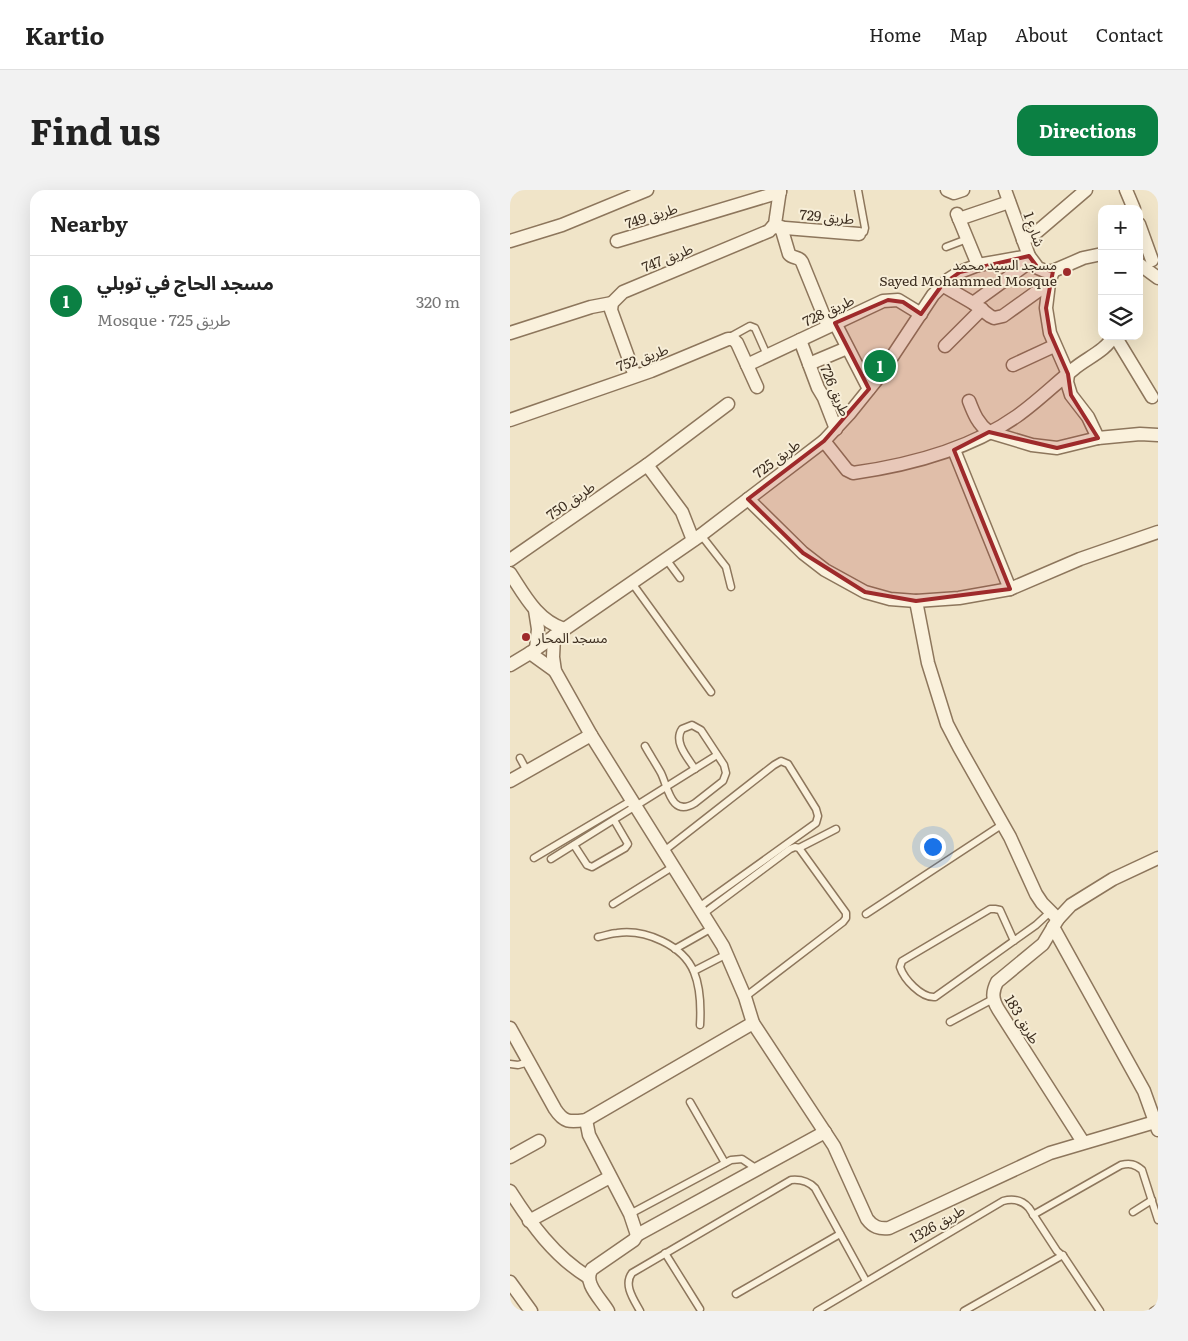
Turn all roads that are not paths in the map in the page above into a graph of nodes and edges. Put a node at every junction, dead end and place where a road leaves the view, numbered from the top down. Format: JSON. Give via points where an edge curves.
{"nodes":[{"id":1,"x":647,"y":190,"type":"edge"},
{"id":2,"x":858,"y":190,"type":"edge"},
{"id":3,"x":947,"y":190,"type":"edge"},
{"id":4,"x":963,"y":190,"type":"edge"},
{"id":5,"x":1126,"y":190,"type":"edge"},
{"id":6,"x":780,"y":191,"type":"edge"},
{"id":7,"x":1083,"y":191,"type":"edge"},
{"id":8,"x":1007,"y":196,"type":"edge"},
{"id":9,"x":1132,"y":205,"type":"edge"},
{"id":10,"x":777,"y":227,"type":"junction"},
{"id":11,"x":859,"y":234,"type":"joint"},
{"id":12,"x":967,"y":239,"type":"junction"},
{"id":13,"x":510,"y":240,"type":"edge"},
{"id":14,"x":1023,"y":240,"type":"junction"},
{"id":15,"x":617,"y":241,"type":"dead end"},
{"id":16,"x":1143,"y":241,"type":"edge"},
{"id":17,"x":946,"y":247,"type":"dead end"},
{"id":18,"x":1098,"y":255,"type":"edge"},
{"id":19,"x":1030,"y":259,"type":"junction"},
{"id":20,"x":1149,"y":260,"type":"edge"},
{"id":21,"x":978,"y":265,"type":"junction"},
{"id":22,"x":1052,"y":271,"type":"junction"},
{"id":23,"x":1158,"y":278,"type":"edge"},
{"id":24,"x":1049,"y":283,"type":"junction"},
{"id":25,"x":942,"y":285,"type":"junction"},
{"id":26,"x":612,"y":303,"type":"junction"},
{"id":27,"x":977,"y":306,"type":"junction"},
{"id":28,"x":921,"y":314,"type":"junction"},
{"id":29,"x":832,"y":325,"type":"junction"},
{"id":30,"x":510,"y":333,"type":"edge"},
{"id":31,"x":728,"y":339,"type":"junction"},
{"id":32,"x":800,"y":340,"type":"junction"},
{"id":33,"x":1111,"y":340,"type":"edge"},
{"id":34,"x":1116,"y":340,"type":"edge"},
{"id":35,"x":946,"y":346,"type":"dead end"},
{"id":36,"x":1054,"y":346,"type":"junction"},
{"id":37,"x":847,"y":348,"type":"junction"},
{"id":38,"x":767,"y":355,"type":"junction"},
{"id":39,"x":809,"y":364,"type":"junction"},
{"id":40,"x":747,"y":365,"type":"junction"},
{"id":41,"x":1013,"y":365,"type":"dead end"},
{"id":42,"x":1068,"y":374,"type":"junction"},
{"id":43,"x":635,"y":376,"type":"junction"},
{"id":44,"x":757,"y":387,"type":"dead end"},
{"id":45,"x":869,"y":389,"type":"junction"},
{"id":46,"x":1152,"y":397,"type":"dead end"},
{"id":47,"x":969,"y":401,"type":"dead end"},
{"id":48,"x":728,"y":404,"type":"dead end"},
{"id":49,"x":510,"y":420,"type":"edge"},
{"id":50,"x":836,"y":429,"type":"junction"},
{"id":51,"x":989,"y":432,"type":"junction"},
{"id":52,"x":1158,"y":435,"type":"edge"},
{"id":53,"x":1098,"y":438,"type":"junction"},
{"id":54,"x":824,"y":441,"type":"junction"},
{"id":55,"x":954,"y":450,"type":"junction"},
{"id":56,"x":647,"y":465,"type":"junction"},
{"id":57,"x":748,"y":499,"type":"junction"},
{"id":58,"x":1158,"y":532,"type":"edge"},
{"id":59,"x":700,"y":535,"type":"junction"},
{"id":60,"x":666,"y":558,"type":"junction"},
{"id":61,"x":510,"y":560,"type":"edge"},
{"id":62,"x":510,"y":574,"type":"edge"},
{"id":63,"x":680,"y":578,"type":"dead end"},
{"id":64,"x":632,"y":582,"type":"junction"},
{"id":65,"x":731,"y":587,"type":"dead end"},
{"id":66,"x":1010,"y":589,"type":"junction"},
{"id":67,"x":916,"y":600,"type":"junction"},
{"id":68,"x":535,"y":610,"type":"junction"},
{"id":69,"x":559,"y":633,"type":"junction"},
{"id":70,"x":533,"y":651,"type":"junction"},
{"id":71,"x":510,"y":665,"type":"edge"},
{"id":72,"x":555,"y":671,"type":"junction"},
{"id":73,"x":711,"y":692,"type":"dead end"},
{"id":74,"x":591,"y":735,"type":"junction"},
{"id":75,"x":645,"y":746,"type":"dead end"},
{"id":76,"x":718,"y":755,"type":"junction"},
{"id":77,"x":520,"y":758,"type":"dead end"},
{"id":78,"x":695,"y":770,"type":"junction"},
{"id":79,"x":527,"y":771,"type":"junction"},
{"id":80,"x":510,"y":781,"type":"edge"},
{"id":81,"x":666,"y":788,"type":"junction"},
{"id":82,"x":634,"y":803,"type":"junction"},
{"id":83,"x":614,"y":820,"type":"junction"},
{"id":84,"x":1003,"y":824,"type":"junction"},
{"id":85,"x":836,"y":829,"type":"dead end"},
{"id":86,"x":574,"y":845,"type":"junction"},
{"id":87,"x":799,"y":848,"type":"junction"},
{"id":88,"x":664,"y":851,"type":"junction"},
{"id":89,"x":534,"y":858,"type":"dead end"},
{"id":90,"x":552,"y":858,"type":"dead end"},
{"id":91,"x":1158,"y":858,"type":"edge"},
{"id":92,"x":674,"y":866,"type":"junction"},
{"id":93,"x":613,"y":904,"type":"dead end"},
{"id":94,"x":701,"y":911,"type":"junction"},
{"id":95,"x":866,"y":914,"type":"dead end"},
{"id":96,"x":1054,"y":920,"type":"junction"},
{"id":97,"x":712,"y":928,"type":"junction"},
{"id":98,"x":598,"y":937,"type":"dead end"},
{"id":99,"x":1014,"y":941,"type":"junction"},
{"id":100,"x":675,"y":949,"type":"junction"},
{"id":101,"x":727,"y":954,"type":"junction"},
{"id":102,"x":694,"y":971,"type":"junction"},
{"id":103,"x":745,"y":997,"type":"junction"},
{"id":104,"x":993,"y":999,"type":"junction"},
{"id":105,"x":950,"y":1022,"type":"dead end"},
{"id":106,"x":753,"y":1023,"type":"junction"},
{"id":107,"x":700,"y":1025,"type":"dead end"},
{"id":108,"x":510,"y":1028,"type":"edge"},
{"id":109,"x":529,"y":1062,"type":"junction"},
{"id":110,"x":510,"y":1064,"type":"edge"},
{"id":111,"x":690,"y":1102,"type":"dead end"},
{"id":112,"x":586,"y":1120,"type":"junction"},
{"id":113,"x":1157,"y":1126,"type":"edge"},
{"id":114,"x":825,"y":1132,"type":"junction"},
{"id":115,"x":539,"y":1141,"type":"dead end"},
{"id":116,"x":1083,"y":1142,"type":"junction"},
{"id":117,"x":510,"y":1158,"type":"edge"},
{"id":118,"x":725,"y":1163,"type":"junction"},
{"id":119,"x":757,"y":1169,"type":"junction"},
{"id":120,"x":610,"y":1177,"type":"junction"},
{"id":121,"x":510,"y":1191,"type":"edge"},
{"id":122,"x":1152,"y":1200,"type":"junction"},
{"id":123,"x":1133,"y":1212,"type":"dead end"},
{"id":124,"x":630,"y":1214,"type":"junction"},
{"id":125,"x":1034,"y":1215,"type":"junction"},
{"id":126,"x":1158,"y":1220,"type":"edge"},
{"id":127,"x":530,"y":1221,"type":"junction"},
{"id":128,"x":840,"y":1234,"type":"junction"},
{"id":129,"x":638,"y":1235,"type":"junction"},
{"id":130,"x":665,"y":1253,"type":"junction"},
{"id":131,"x":1060,"y":1253,"type":"junction"},
{"id":132,"x":588,"y":1277,"type":"junction"},
{"id":133,"x":866,"y":1281,"type":"junction"},
{"id":134,"x":510,"y":1282,"type":"edge"},
{"id":135,"x":736,"y":1294,"type":"dead end"},
{"id":136,"x":1158,"y":1308,"type":"edge"},
{"id":137,"x":700,"y":1309,"type":"dead end"},
{"id":138,"x":531,"y":1311,"type":"edge"},
{"id":139,"x":608,"y":1311,"type":"edge"},
{"id":140,"x":640,"y":1311,"type":"edge"},
{"id":141,"x":816,"y":1311,"type":"edge"},
{"id":142,"x":964,"y":1311,"type":"edge"},
{"id":143,"x":1100,"y":1311,"type":"edge"},
{"id":144,"x":1153,"y":1311,"type":"edge"}],
"edges":[{"from":1,"to":13,"type":"street","name":"طريق 749","via":[[562,225]]},
{"from":2,"to":11,"type":"lane","name":"طريق 729","via":[[865,228]]},
{"from":3,"to":4,"type":"street","via":[[954,193]]},
{"from":5,"to":9,"type":"street"},
{"from":6,"to":10,"type":"street"},
{"from":6,"to":15,"type":"street","name":"طريق 749"},
{"from":7,"to":14,"type":"street"},
{"from":8,"to":12,"type":"street","via":[[958,216]]},
{"from":8,"to":14,"type":"street","name":"شارع 1"},
{"from":10,"to":11,"type":"street","name":"طريق 729"},
{"from":10,"to":26,"type":"street","name":"طريق 747","via":[[623,292]]},
{"from":10,"to":29,"type":"street","via":[[788,254],[802,262]]},
{"from":12,"to":17,"type":"lane"},
{"from":12,"to":21,"type":"street"},
{"from":14,"to":19,"type":"street","name":"شارع 1"},
{"from":16,"to":20,"type":"street"},
{"from":18,"to":22,"type":"street"},
{"from":19,"to":21,"type":"street","name":"طريق 725"},
{"from":19,"to":22,"type":"street","name":"شارع 1","via":[[1038,268]]},
{"from":19,"to":27,"type":"street"},
{"from":20,"to":23,"type":"street"},
{"from":21,"to":25,"type":"street","name":"طريق 725","via":[[960,272]]},
{"from":22,"to":24,"type":"street"},
{"from":24,"to":27,"type":"street","via":[[1003,316],[994,318]]},
{"from":24,"to":36,"type":"street","via":[[1046,308]]},
{"from":25,"to":27,"type":"street"},
{"from":25,"to":28,"type":"street","name":"طريق 725"},
{"from":26,"to":30,"type":"street"},
{"from":26,"to":43,"type":"street","via":[[614,320]]},
{"from":27,"to":35,"type":"street"},
{"from":28,"to":29,"type":"street","name":"طريق 728","via":[[903,302],[888,300]]},
{"from":28,"to":45,"type":"street","name":"طريق 725"},
{"from":29,"to":32,"type":"street","name":"طريق 728"},
{"from":29,"to":37,"type":"street"},
{"from":31,"to":38,"type":"lane","via":[[753,326]]},
{"from":31,"to":40,"type":"street","via":[[737,343]]},
{"from":31,"to":43,"type":"street","name":"طريق 752"},
{"from":32,"to":38,"type":"street","name":"طريق 728"},
{"from":32,"to":39,"type":"street","name":"طريق 726"},
{"from":33,"to":42,"type":"street"},
{"from":34,"to":46,"type":"street"},
{"from":36,"to":41,"type":"street"},
{"from":36,"to":42,"type":"street"},
{"from":37,"to":39,"type":"street","name":"طريق 726"},
{"from":37,"to":45,"type":"street"},
{"from":38,"to":40,"type":"street","name":"طريق 728"},
{"from":39,"to":50,"type":"street","name":"طريق 726"},
{"from":40,"to":44,"type":"street"},
{"from":42,"to":51,"type":"street","via":[[1017,416]]},
{"from":42,"to":53,"type":"street","via":[[1071,395],[1088,417]]},
{"from":43,"to":49,"type":"street","name":"طريق 752"},
{"from":45,"to":50,"type":"street","name":"طريق 725"},
{"from":47,"to":51,"type":"street","via":[[977,421]]},
{"from":48,"to":56,"type":"street","name":"طريق 750"},
{"from":50,"to":54,"type":"street","name":"طريق 725"},
{"from":51,"to":53,"type":"street","via":[[1032,445],[1057,448]]},
{"from":51,"to":55,"type":"street"},
{"from":52,"to":53,"type":"street"},
{"from":54,"to":55,"type":"street","via":[[846,470],[853,473]]},
{"from":54,"to":57,"type":"street","name":"طريق 725"},
{"from":55,"to":66,"type":"street"},
{"from":56,"to":59,"type":"street"},
{"from":56,"to":61,"type":"street","name":"طريق 750"},
{"from":57,"to":59,"type":"street","name":"طريق 725"},
{"from":57,"to":67,"type":"street","via":[[803,553],[842,580],[865,592],[890,599]]},
{"from":58,"to":66,"type":"street","via":[[1080,559]]},
{"from":59,"to":60,"type":"street","name":"طريق 725"},
{"from":59,"to":65,"type":"lane","via":[[726,567]]},
{"from":60,"to":63,"type":"lane"},
{"from":60,"to":64,"type":"street","name":"طريق 725"},
{"from":62,"to":68,"type":"street"},
{"from":64,"to":69,"type":"street","name":"طريق 725"},
{"from":64,"to":73,"type":"lane"},
{"from":66,"to":67,"type":"street","via":[[958,598]]},
{"from":67,"to":84,"type":"street","via":[[928,663],[948,724]]},
{"from":68,"to":69,"type":"street"},
{"from":68,"to":70,"type":"street","via":[[538,629]]},
{"from":69,"to":70,"type":"street","name":"طريق 725"},
{"from":69,"to":72,"type":"street","via":[[553,657]]},
{"from":70,"to":71,"type":"street","name":"طريق 725"},
{"from":70,"to":72,"type":"street"},
{"from":72,"to":74,"type":"street"},
{"from":74,"to":79,"type":"street"},
{"from":74,"to":82,"type":"street"},
{"from":75,"to":81,"type":"lane"},
{"from":76,"to":78,"type":"lane"},
{"from":76,"to":78,"type":"lane","via":[[701,730],[687,726],[678,738]]},
{"from":76,"to":81,"type":"lane","via":[[726,769],[726,778],[695,803],[686,807],[676,804]]},
{"from":77,"to":79,"type":"lane"},
{"from":78,"to":81,"type":"lane"},
{"from":79,"to":80,"type":"street"},
{"from":81,"to":82,"type":"lane"},
{"from":82,"to":83,"type":"lane"},
{"from":82,"to":88,"type":"street"},
{"from":82,"to":89,"type":"lane"},
{"from":83,"to":86,"type":"lane"},
{"from":83,"to":86,"type":"lane","via":[[628,844],[625,848],[592,867],[587,865]]},
{"from":84,"to":95,"type":"lane"},
{"from":84,"to":96,"type":"street","via":[[1036,894]]},
{"from":85,"to":87,"type":"lane"},
{"from":86,"to":90,"type":"lane"},
{"from":87,"to":94,"type":"lane","via":[[790,849]]},
{"from":87,"to":103,"type":"lane","via":[[845,911],[846,918]]},
{"from":88,"to":92,"type":"street"},
{"from":88,"to":94,"type":"lane","via":[[774,765],[781,761],[788,764],[816,809],[816,823]]},
{"from":91,"to":96,"type":"street","name":"طريق 183","via":[[1093,890]]},
{"from":92,"to":93,"type":"lane"},
{"from":92,"to":94,"type":"street"},
{"from":94,"to":97,"type":"street"},
{"from":96,"to":99,"type":"lane","via":[[1036,925]]},
{"from":96,"to":104,"type":"street","name":"طريق 183","via":[[1036,951],[997,982]]},
{"from":96,"to":113,"type":"street","via":[[1144,1091]]},
{"from":97,"to":100,"type":"lane"},
{"from":97,"to":101,"type":"street"},
{"from":98,"to":100,"type":"lane","via":[[618,932],[638,933],[658,938]]},
{"from":99,"to":99,"type":"lane","via":[[935,997],[922,994],[902,974],[900,967],[902,961],[990,909],[1000,910]]},
{"from":100,"to":102,"type":"lane"},
{"from":101,"to":102,"type":"lane"},
{"from":101,"to":103,"type":"street"},
{"from":102,"to":107,"type":"lane","via":[[699,989]]},
{"from":103,"to":106,"type":"street"},
{"from":104,"to":105,"type":"lane"},
{"from":104,"to":116,"type":"street","name":"طريق 183"},
{"from":106,"to":112,"type":"street"},
{"from":106,"to":114,"type":"street"},
{"from":108,"to":109,"type":"street"},
{"from":109,"to":110,"type":"lane"},
{"from":109,"to":112,"type":"street","via":[[561,1118],[570,1122]]},
{"from":111,"to":118,"type":"lane"},
{"from":112,"to":120,"type":"street","via":[[589,1136]]},
{"from":113,"to":116,"type":"street"},
{"from":114,"to":116,"type":"street","via":[[867,1219],[883,1229],[1050,1153]]},
{"from":114,"to":119,"type":"street"},
{"from":115,"to":117,"type":"street"},
{"from":118,"to":119,"type":"lane","via":[[742,1159]]},
{"from":118,"to":124,"type":"lane"},
{"from":119,"to":129,"type":"street"},
{"from":120,"to":124,"type":"street"},
{"from":120,"to":127,"type":"street"},
{"from":121,"to":127,"type":"street"},
{"from":122,"to":123,"type":"lane"},
{"from":122,"to":125,"type":"lane","via":[[1142,1170],[1129,1163]]},
{"from":122,"to":126,"type":"lane"},
{"from":124,"to":129,"type":"street"},
{"from":125,"to":131,"type":"lane","name":"طريق 1326"},
{"from":125,"to":133,"type":"lane","name":"طريق 1326","via":[[1018,1200],[1003,1201]]},
{"from":127,"to":132,"type":"street","via":[[562,1258]]},
{"from":128,"to":130,"type":"lane","via":[[814,1188],[798,1179],[791,1180]]},
{"from":128,"to":133,"type":"lane"},
{"from":128,"to":135,"type":"lane"},
{"from":129,"to":132,"type":"street","via":[[592,1269]]},
{"from":130,"to":137,"type":"lane"},
{"from":130,"to":140,"type":"lane","via":[[629,1277],[628,1286]]},
{"from":131,"to":142,"type":"lane"},
{"from":131,"to":143,"type":"lane","name":"طريق 1326"},
{"from":132,"to":139,"type":"street"},
{"from":133,"to":141,"type":"lane","name":"طريق 1326"},
{"from":134,"to":138,"type":"street"},
{"from":136,"to":144,"type":"lane"}]}
